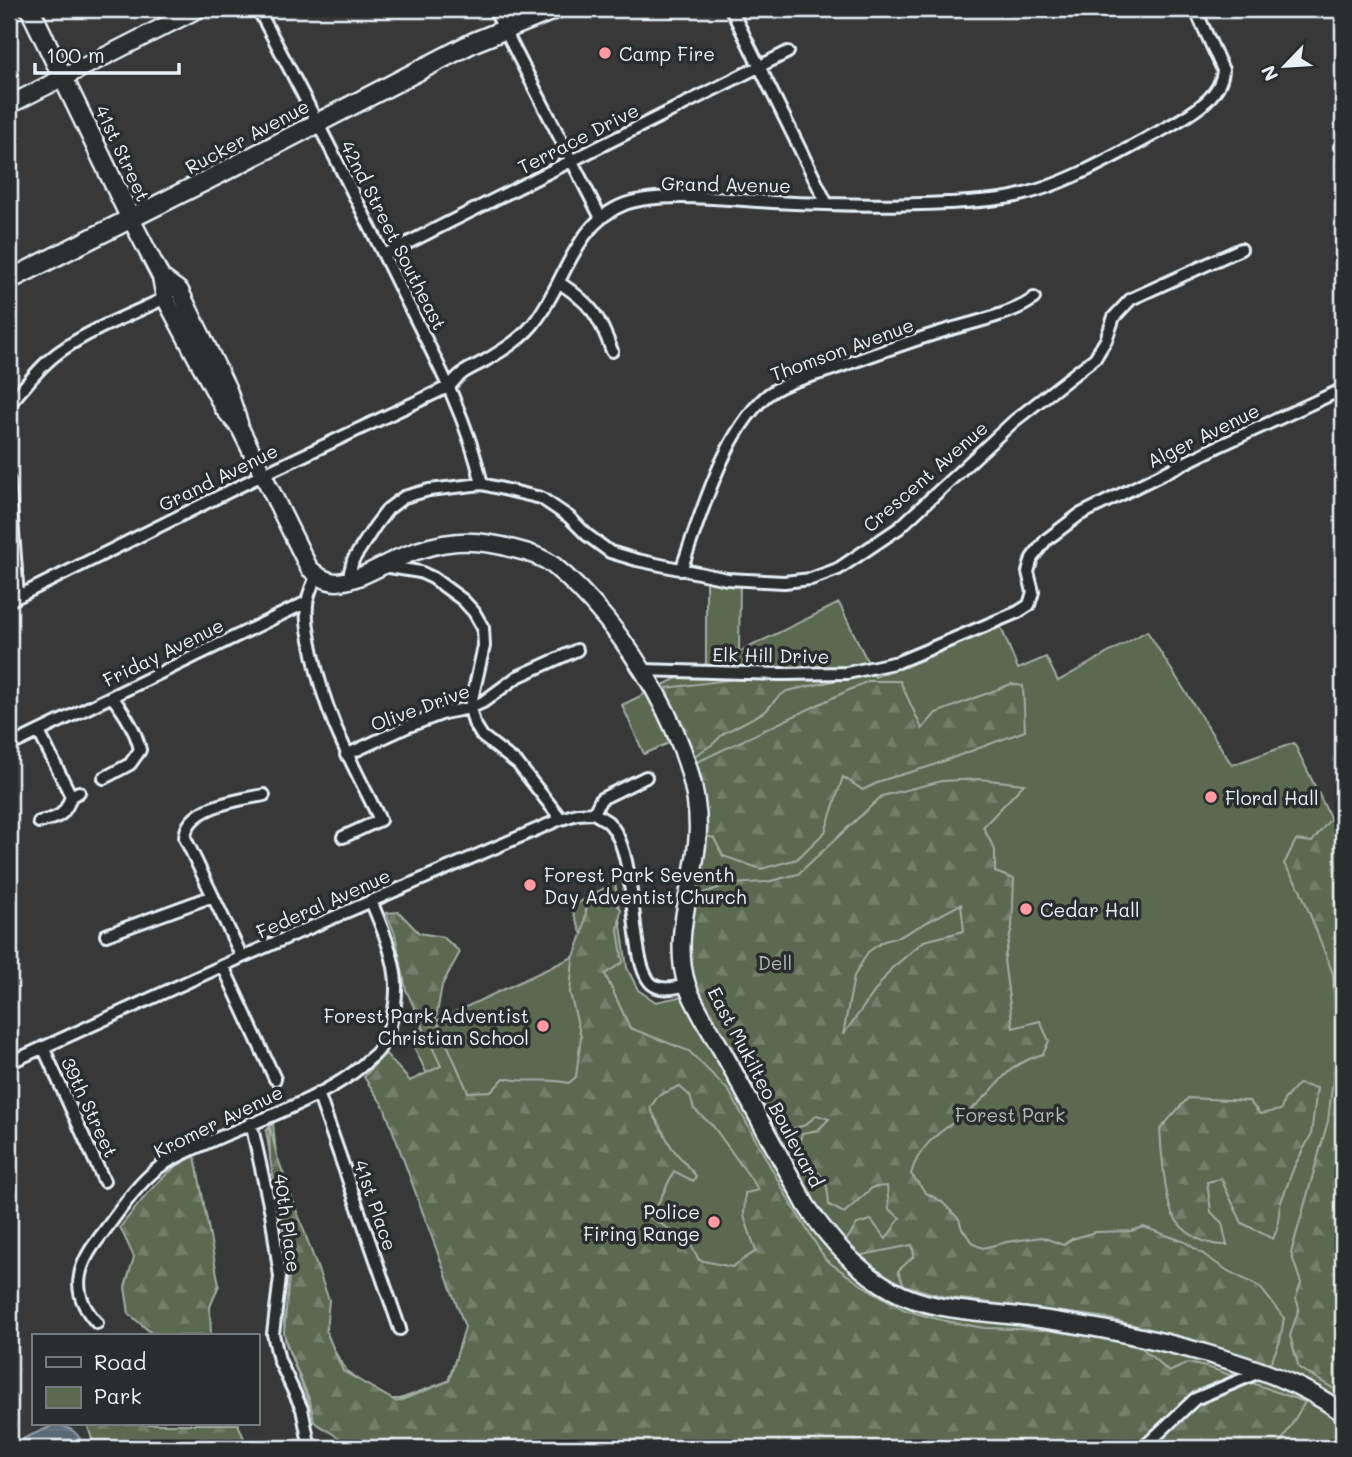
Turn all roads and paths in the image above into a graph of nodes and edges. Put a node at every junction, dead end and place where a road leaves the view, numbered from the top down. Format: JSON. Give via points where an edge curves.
{"nodes":[{"id":1,"x":30,"y":9,"type":"edge"},
{"id":2,"x":198,"y":9,"type":"edge"},
{"id":3,"x":258,"y":9,"type":"edge"},
{"id":4,"x":494,"y":9,"type":"edge"},
{"id":5,"x":556,"y":9,"type":"edge"},
{"id":6,"x":731,"y":9,"type":"edge"},
{"id":7,"x":1195,"y":9,"type":"edge"},
{"id":8,"x":504,"y":29,"type":"junction"},
{"id":9,"x":788,"y":52,"type":"dead end"},
{"id":10,"x":760,"y":67,"type":"junction"},
{"id":11,"x":63,"y":76,"type":"junction"},
{"id":12,"x":9,"y":105,"type":"edge"},
{"id":13,"x":318,"y":122,"type":"junction"},
{"id":14,"x":572,"y":160,"type":"junction"},
{"id":15,"x":827,"y":204,"type":"junction"},
{"id":16,"x":600,"y":216,"type":"junction"},
{"id":17,"x":131,"y":219,"type":"junction"},
{"id":18,"x":1241,"y":249,"type":"dead end"},
{"id":19,"x":384,"y":255,"type":"junction"},
{"id":20,"x":161,"y":277,"type":"junction"},
{"id":21,"x":9,"y":280,"type":"edge"},
{"id":22,"x":560,"y":283,"type":"junction"},
{"id":23,"x":164,"y":298,"type":"junction"},
{"id":24,"x":1034,"y":298,"type":"dead end"},
{"id":25,"x":201,"y":350,"type":"junction"},
{"id":26,"x":612,"y":351,"type":"dead end"},
{"id":27,"x":450,"y":386,"type":"junction"},
{"id":28,"x":1343,"y":389,"type":"edge"},
{"id":29,"x":9,"y":404,"type":"edge"},
{"id":30,"x":261,"y":475,"type":"junction"},
{"id":31,"x":9,"y":480,"type":"edge"},
{"id":32,"x":482,"y":484,"type":"junction"},
{"id":33,"x":380,"y":566,"type":"junction"},
{"id":34,"x":681,"y":570,"type":"junction"},
{"id":35,"x":317,"y":575,"type":"junction"},
{"id":36,"x":348,"y":580,"type":"junction"},
{"id":37,"x":13,"y":599,"type":"edge"},
{"id":38,"x":307,"y":602,"type":"junction"},
{"id":39,"x":578,"y":650,"type":"dead end"},
{"id":40,"x":898,"y":662,"type":"joint"},
{"id":41,"x":642,"y":670,"type":"junction"},
{"id":42,"x":112,"y":697,"type":"junction"},
{"id":43,"x":470,"y":708,"type":"junction"},
{"id":44,"x":39,"y":732,"type":"junction"},
{"id":45,"x":9,"y":746,"type":"edge"},
{"id":46,"x":346,"y":755,"type":"junction"},
{"id":47,"x":646,"y":777,"type":"dead end"},
{"id":48,"x":104,"y":778,"type":"dead end"},
{"id":49,"x":264,"y":795,"type":"dead end"},
{"id":50,"x":594,"y":813,"type":"junction"},
{"id":51,"x":561,"y":819,"type":"junction"},
{"id":52,"x":39,"y":822,"type":"dead end"},
{"id":53,"x":343,"y":837,"type":"dead end"},
{"id":54,"x":213,"y":896,"type":"junction"},
{"id":55,"x":371,"y":901,"type":"junction"},
{"id":56,"x":106,"y":935,"type":"dead end"},
{"id":57,"x":242,"y":957,"type":"junction"},
{"id":58,"x":223,"y":966,"type":"junction"},
{"id":59,"x":687,"y":985,"type":"junction"},
{"id":60,"x":43,"y":1048,"type":"junction"},
{"id":61,"x":9,"y":1063,"type":"edge"},
{"id":62,"x":275,"y":1079,"type":"dead end"},
{"id":63,"x":318,"y":1093,"type":"junction"},
{"id":64,"x":251,"y":1123,"type":"junction"},
{"id":65,"x":104,"y":1181,"type":"dead end"},
{"id":66,"x":97,"y":1323,"type":"dead end"},
{"id":67,"x":400,"y":1329,"type":"dead end"},
{"id":68,"x":1264,"y":1370,"type":"junction"},
{"id":69,"x":1343,"y":1413,"type":"edge"},
{"id":70,"x":310,"y":1448,"type":"edge"},
{"id":71,"x":1143,"y":1448,"type":"edge"}],
"edges":[{"from":1,"to":11,"type":"main road","name":"41st Street"},
{"from":2,"to":11,"type":"main road"},
{"from":3,"to":13,"type":"street","name":"42nd Street Southeast"},
{"from":4,"to":8,"type":"street"},
{"from":5,"to":8,"type":"main road","name":"Rucker Avenue"},
{"from":6,"to":10,"type":"street"},
{"from":7,"to":15,"type":"street","name":"Grand Avenue","via":[[1223,70],[1222,79],[1187,116],[1142,142],[1018,196],[923,204]]},
{"from":8,"to":13,"type":"main road","name":"Rucker Avenue"},
{"from":8,"to":14,"type":"street"},
{"from":9,"to":10,"type":"street","name":"Terrace Drive"},
{"from":10,"to":14,"type":"street","name":"Terrace Drive"},
{"from":10,"to":15,"type":"street"},
{"from":11,"to":12,"type":"main road"},
{"from":11,"to":17,"type":"main road","name":"41st Street"},
{"from":13,"to":17,"type":"main road","name":"Rucker Avenue"},
{"from":13,"to":19,"type":"street","name":"42nd Street Southeast"},
{"from":14,"to":16,"type":"street"},
{"from":14,"to":19,"type":"street","name":"Terrace Drive"},
{"from":15,"to":16,"type":"street","name":"Grand Avenue","via":[[659,198],[626,204]]},
{"from":16,"to":22,"type":"street","name":"Grand Avenue","via":[[588,229]]},
{"from":17,"to":20,"type":"main road","name":"41st Street"},
{"from":17,"to":21,"type":"main road","name":"Rucker Avenue"},
{"from":18,"to":34,"type":"street","name":"Crescent Avenue","via":[[1131,299],[1114,317],[1095,358],[1014,421],[899,528],[838,569],[784,582],[727,579]]},
{"from":19,"to":27,"type":"street","name":"42nd Street Southeast"},
{"from":20,"to":23,"type":"main road","name":"41st Street"},
{"from":20,"to":25,"type":"main road","name":"41st Street","via":[[180,291]]},
{"from":22,"to":26,"type":"street","via":[[586,301],[603,326]]},
{"from":22,"to":27,"type":"street","name":"Grand Avenue","via":[[536,322],[510,345],[458,374]]},
{"from":23,"to":25,"type":"main road","name":"41st Street"},
{"from":23,"to":29,"type":"street","via":[[61,351]]},
{"from":24,"to":34,"type":"street","name":"Thomson Avenue","via":[[1001,314],[790,384],[765,397],[733,441]]},
{"from":25,"to":30,"type":"main road","name":"41st Street","via":[[224,409],[240,428]]},
{"from":27,"to":30,"type":"street","name":"Grand Avenue"},
{"from":27,"to":32,"type":"street","name":"42nd Street Southeast"},
{"from":28,"to":40,"type":"street","name":"Alger Avenue","via":[[1079,515],[1046,540],[1032,558],[1029,605]]},
{"from":30,"to":35,"type":"main road","name":"41st Street","via":[[309,568]]},
{"from":30,"to":37,"type":"street","name":"Grand Avenue"},
{"from":31,"to":37,"type":"street"},
{"from":32,"to":34,"type":"street","name":"Crescent Avenue","via":[[541,498],[610,552]]},
{"from":32,"to":36,"type":"street","name":"Crescent Avenue","via":[[404,497],[375,526],[353,560]]},
{"from":33,"to":36,"type":"main road","name":"East Mukilteo Boulevard"},
{"from":33,"to":41,"type":"main road","name":"East Mukilteo Boulevard","via":[[427,548],[468,540],[524,552],[550,563],[582,591]]},
{"from":33,"to":43,"type":"street","via":[[433,578],[474,612],[483,628],[484,646]]},
{"from":35,"to":36,"type":"main road","via":[[327,581]]},
{"from":35,"to":38,"type":"street"},
{"from":38,"to":42,"type":"street","name":"Friday Avenue"},
{"from":38,"to":46,"type":"street","via":[[306,618],[321,687]]},
{"from":39,"to":43,"type":"street","name":"Olive Drive","via":[[517,677]]},
{"from":40,"to":41,"type":"street","name":"Elk Hill Drive","via":[[847,673]]},
{"from":41,"to":59,"type":"main road","name":"East Mukilteo Boulevard","via":[[672,725],[696,800],[697,841],[682,932]]},
{"from":42,"to":44,"type":"street","name":"Friday Avenue"},
{"from":42,"to":48,"type":"street","via":[[140,750],[130,764]]},
{"from":43,"to":46,"type":"street","name":"Olive Drive","via":[[444,713]]},
{"from":43,"to":51,"type":"street","via":[[482,736],[518,764]]},
{"from":44,"to":45,"type":"street","name":"Friday Avenue"},
{"from":44,"to":52,"type":"street","via":[[75,794],[67,810]]},
{"from":46,"to":53,"type":"street","via":[[380,820]]},
{"from":47,"to":50,"type":"street","via":[[601,799]]},
{"from":49,"to":54,"type":"street","via":[[227,802],[191,820],[185,828],[185,838]]},
{"from":50,"to":51,"type":"street","name":"Federal Avenue"},
{"from":50,"to":59,"type":"street","via":[[608,822],[625,858],[646,978],[664,989]]},
{"from":51,"to":55,"type":"street","name":"Federal Avenue"},
{"from":54,"to":56,"type":"street"},
{"from":54,"to":57,"type":"street"},
{"from":55,"to":57,"type":"street","name":"Federal Avenue"},
{"from":55,"to":63,"type":"street","name":"Kromer Avenue","via":[[397,976],[394,1009],[379,1050],[350,1076]]},
{"from":57,"to":58,"type":"street","name":"Federal Avenue"},
{"from":58,"to":60,"type":"street","name":"Federal Avenue"},
{"from":58,"to":62,"type":"street"},
{"from":59,"to":68,"type":"main road","name":"East Mukilteo Boulevard","via":[[806,1205],[824,1231],[863,1270],[892,1290],[946,1308],[1083,1325],[1161,1341]]},
{"from":60,"to":61,"type":"street","name":"Federal Avenue"},
{"from":60,"to":65,"type":"street","name":"39th Street"},
{"from":63,"to":64,"type":"street","name":"Kromer Avenue"},
{"from":63,"to":67,"type":"street","name":"41st Place"},
{"from":64,"to":66,"type":"street","name":"Kromer Avenue","via":[[157,1169],[86,1255],[79,1298]]},
{"from":64,"to":70,"type":"street","name":"40th Place","via":[[280,1277],[273,1334],[279,1360],[302,1409]]},
{"from":68,"to":69,"type":"main road","name":"East Mukilteo Boulevard"},
{"from":68,"to":71,"type":"street","via":[[1195,1399]]}]}
